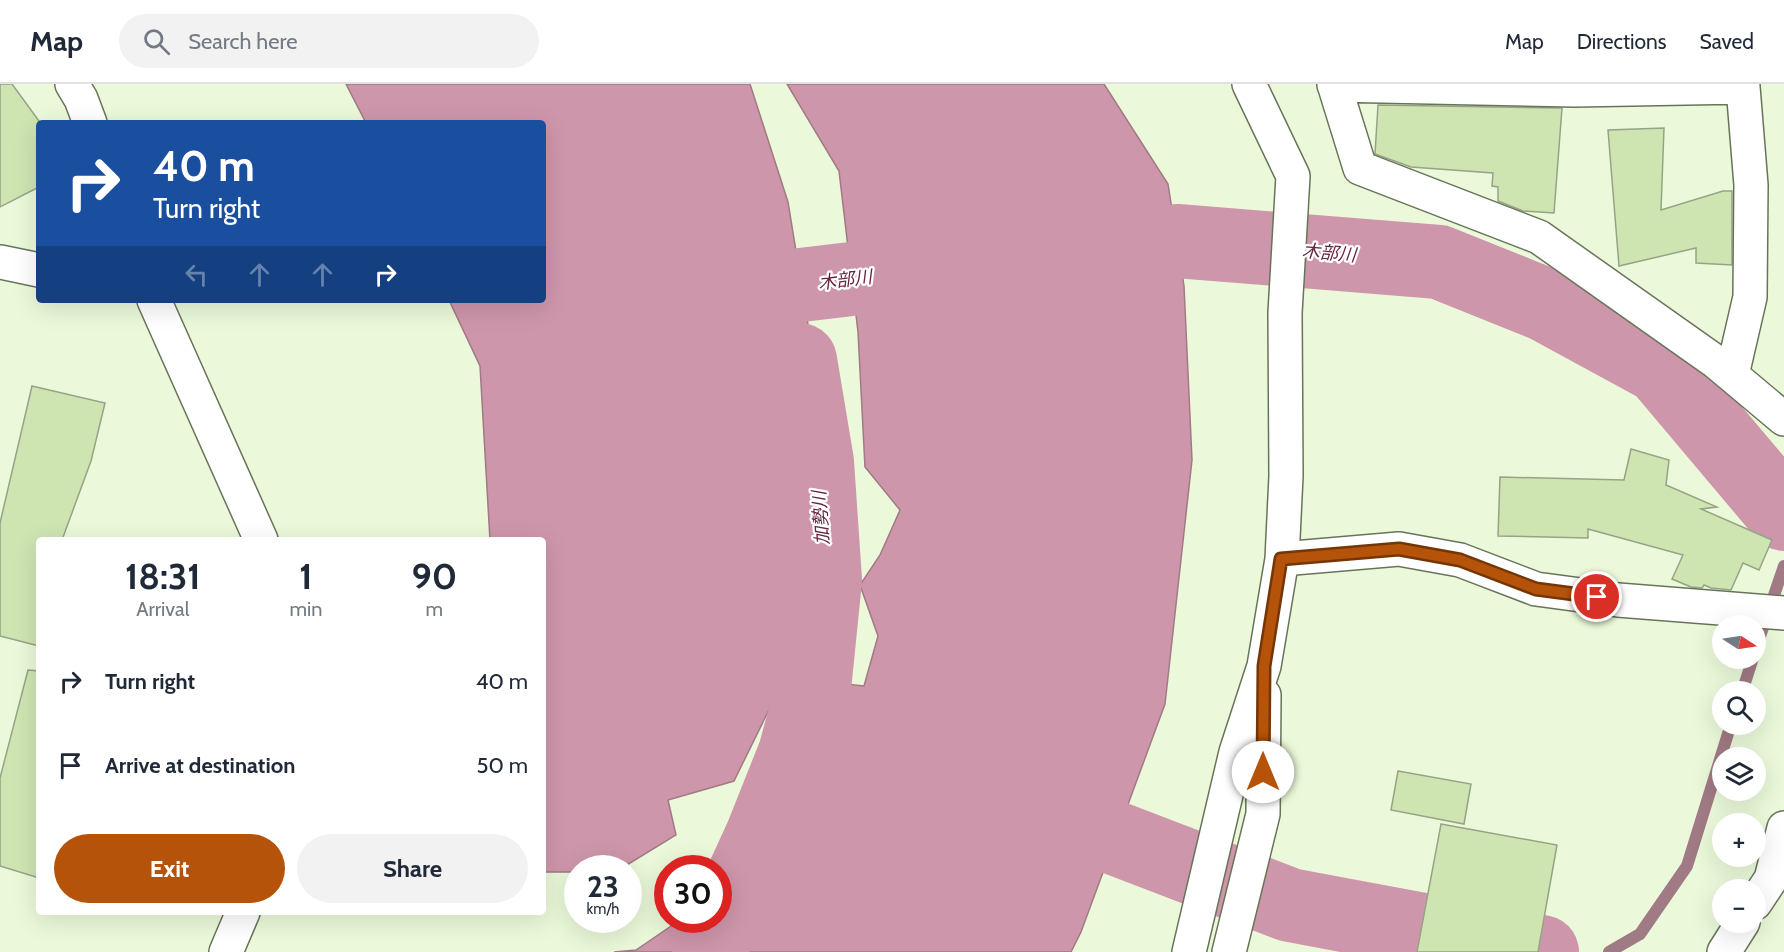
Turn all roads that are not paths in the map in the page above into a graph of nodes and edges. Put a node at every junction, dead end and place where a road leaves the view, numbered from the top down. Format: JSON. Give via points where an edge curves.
{"nodes":[{"id":1,"x":72,"y":84,"type":"edge"},
{"id":2,"x":1249,"y":84,"type":"edge"},
{"id":3,"x":1334,"y":84,"type":"edge"},
{"id":4,"x":89,"y":120,"type":"edge"},
{"id":5,"x":0,"y":262,"type":"edge"},
{"id":6,"x":36,"y":269,"type":"edge"},
{"id":7,"x":155,"y":303,"type":"edge"},
{"id":8,"x":1732,"y":375,"type":"junction"},
{"id":9,"x":1784,"y":419,"type":"edge"},
{"id":10,"x":260,"y":537,"type":"edge"},
{"id":11,"x":1281,"y":559,"type":"junction"},
{"id":12,"x":1784,"y":613,"type":"edge"},
{"id":13,"x":1264,"y":666,"type":"junction"},
{"id":14,"x":1784,"y":828,"type":"edge"},
{"id":15,"x":1766,"y":886,"type":"edge"},
{"id":16,"x":242,"y":915,"type":"edge"},
{"id":17,"x":1736,"y":933,"type":"edge"},
{"id":18,"x":226,"y":952,"type":"edge"},
{"id":19,"x":1189,"y":952,"type":"edge"},
{"id":20,"x":1230,"y":952,"type":"edge"},
{"id":21,"x":1724,"y":952,"type":"edge"}],
"edges":[{"from":1,"to":4,"type":"street"},
{"from":2,"to":11,"type":"street","via":[[1293,176],[1285,314],[1286,476]]},
{"from":3,"to":8,"type":"street","via":[[1360,168],[1539,237]]},
{"from":3,"to":8,"type":"street","via":[[1575,90],[1743,87],[1752,184],[1750,297]]},
{"from":5,"to":6,"type":"street"},
{"from":7,"to":10,"type":"street"},
{"from":8,"to":9,"type":"street"},
{"from":11,"to":12,"type":"street","via":[[1399,549],[1460,560],[1536,589],[1618,600]]},
{"from":11,"to":13,"type":"street"},
{"from":13,"to":19,"type":"street","via":[[1236,752]]},
{"from":13,"to":20,"type":"street","via":[[1263,814]]},
{"from":14,"to":15,"type":"street"},
{"from":16,"to":18,"type":"street"},
{"from":17,"to":21,"type":"street"}]}
